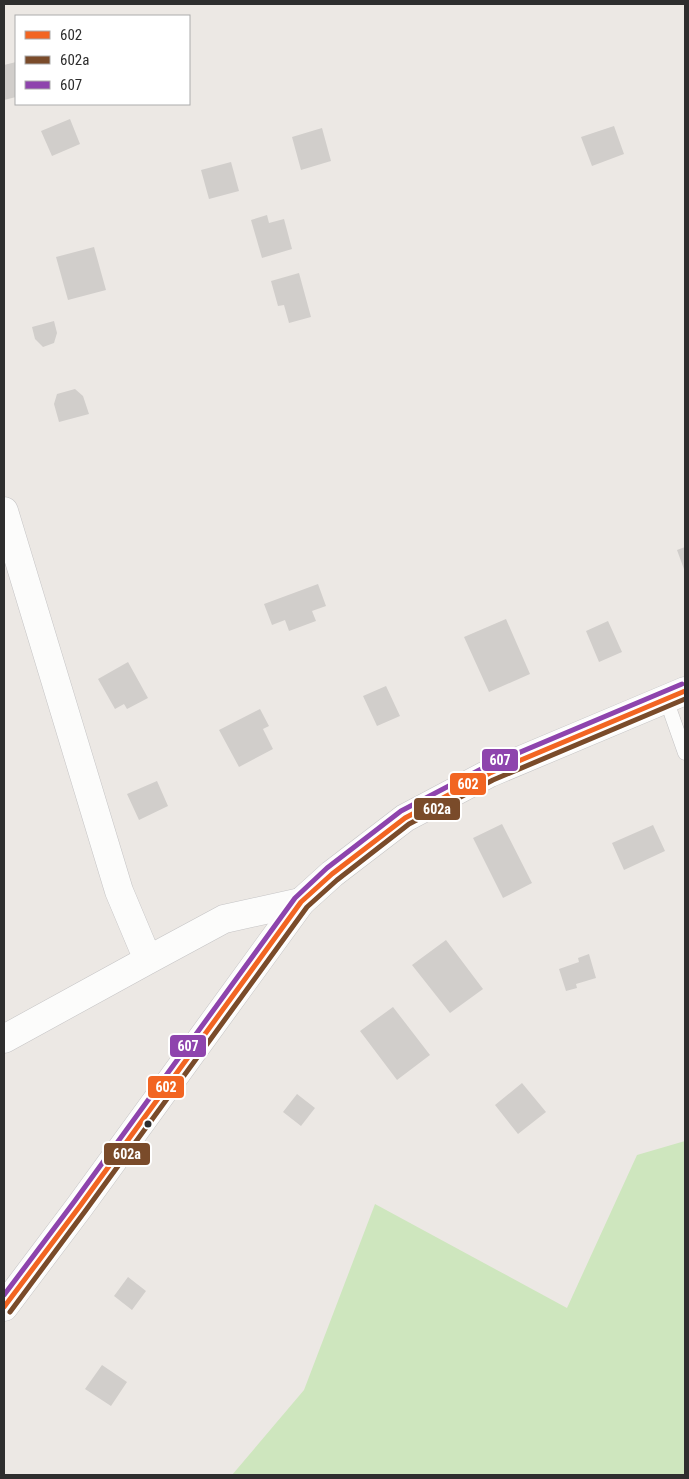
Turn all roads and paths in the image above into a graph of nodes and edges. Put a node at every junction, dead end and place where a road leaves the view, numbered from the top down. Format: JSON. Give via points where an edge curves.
{"nodes":[{"id":1,"x":4,"y":511,"type":"edge"},
{"id":2,"x":676,"y":695,"type":"edge"},
{"id":3,"x":685,"y":752,"type":"edge"},
{"id":4,"x":301,"y":902,"type":"junction"},
{"id":5,"x":148,"y":960,"type":"junction"},
{"id":6,"x":4,"y":1039,"type":"edge"},
{"id":7,"x":4,"y":1307,"type":"edge"}],
"edges":[{"from":1,"to":5,"type":"main road","via":[[119,892]]},
{"from":2,"to":3,"type":"lane"},
{"from":2,"to":4,"type":"main road","via":[[490,773],[406,818]]},
{"from":4,"to":5,"type":"main road","via":[[224,919]]},
{"from":4,"to":7,"type":"main road"},
{"from":5,"to":6,"type":"main road"}]}
